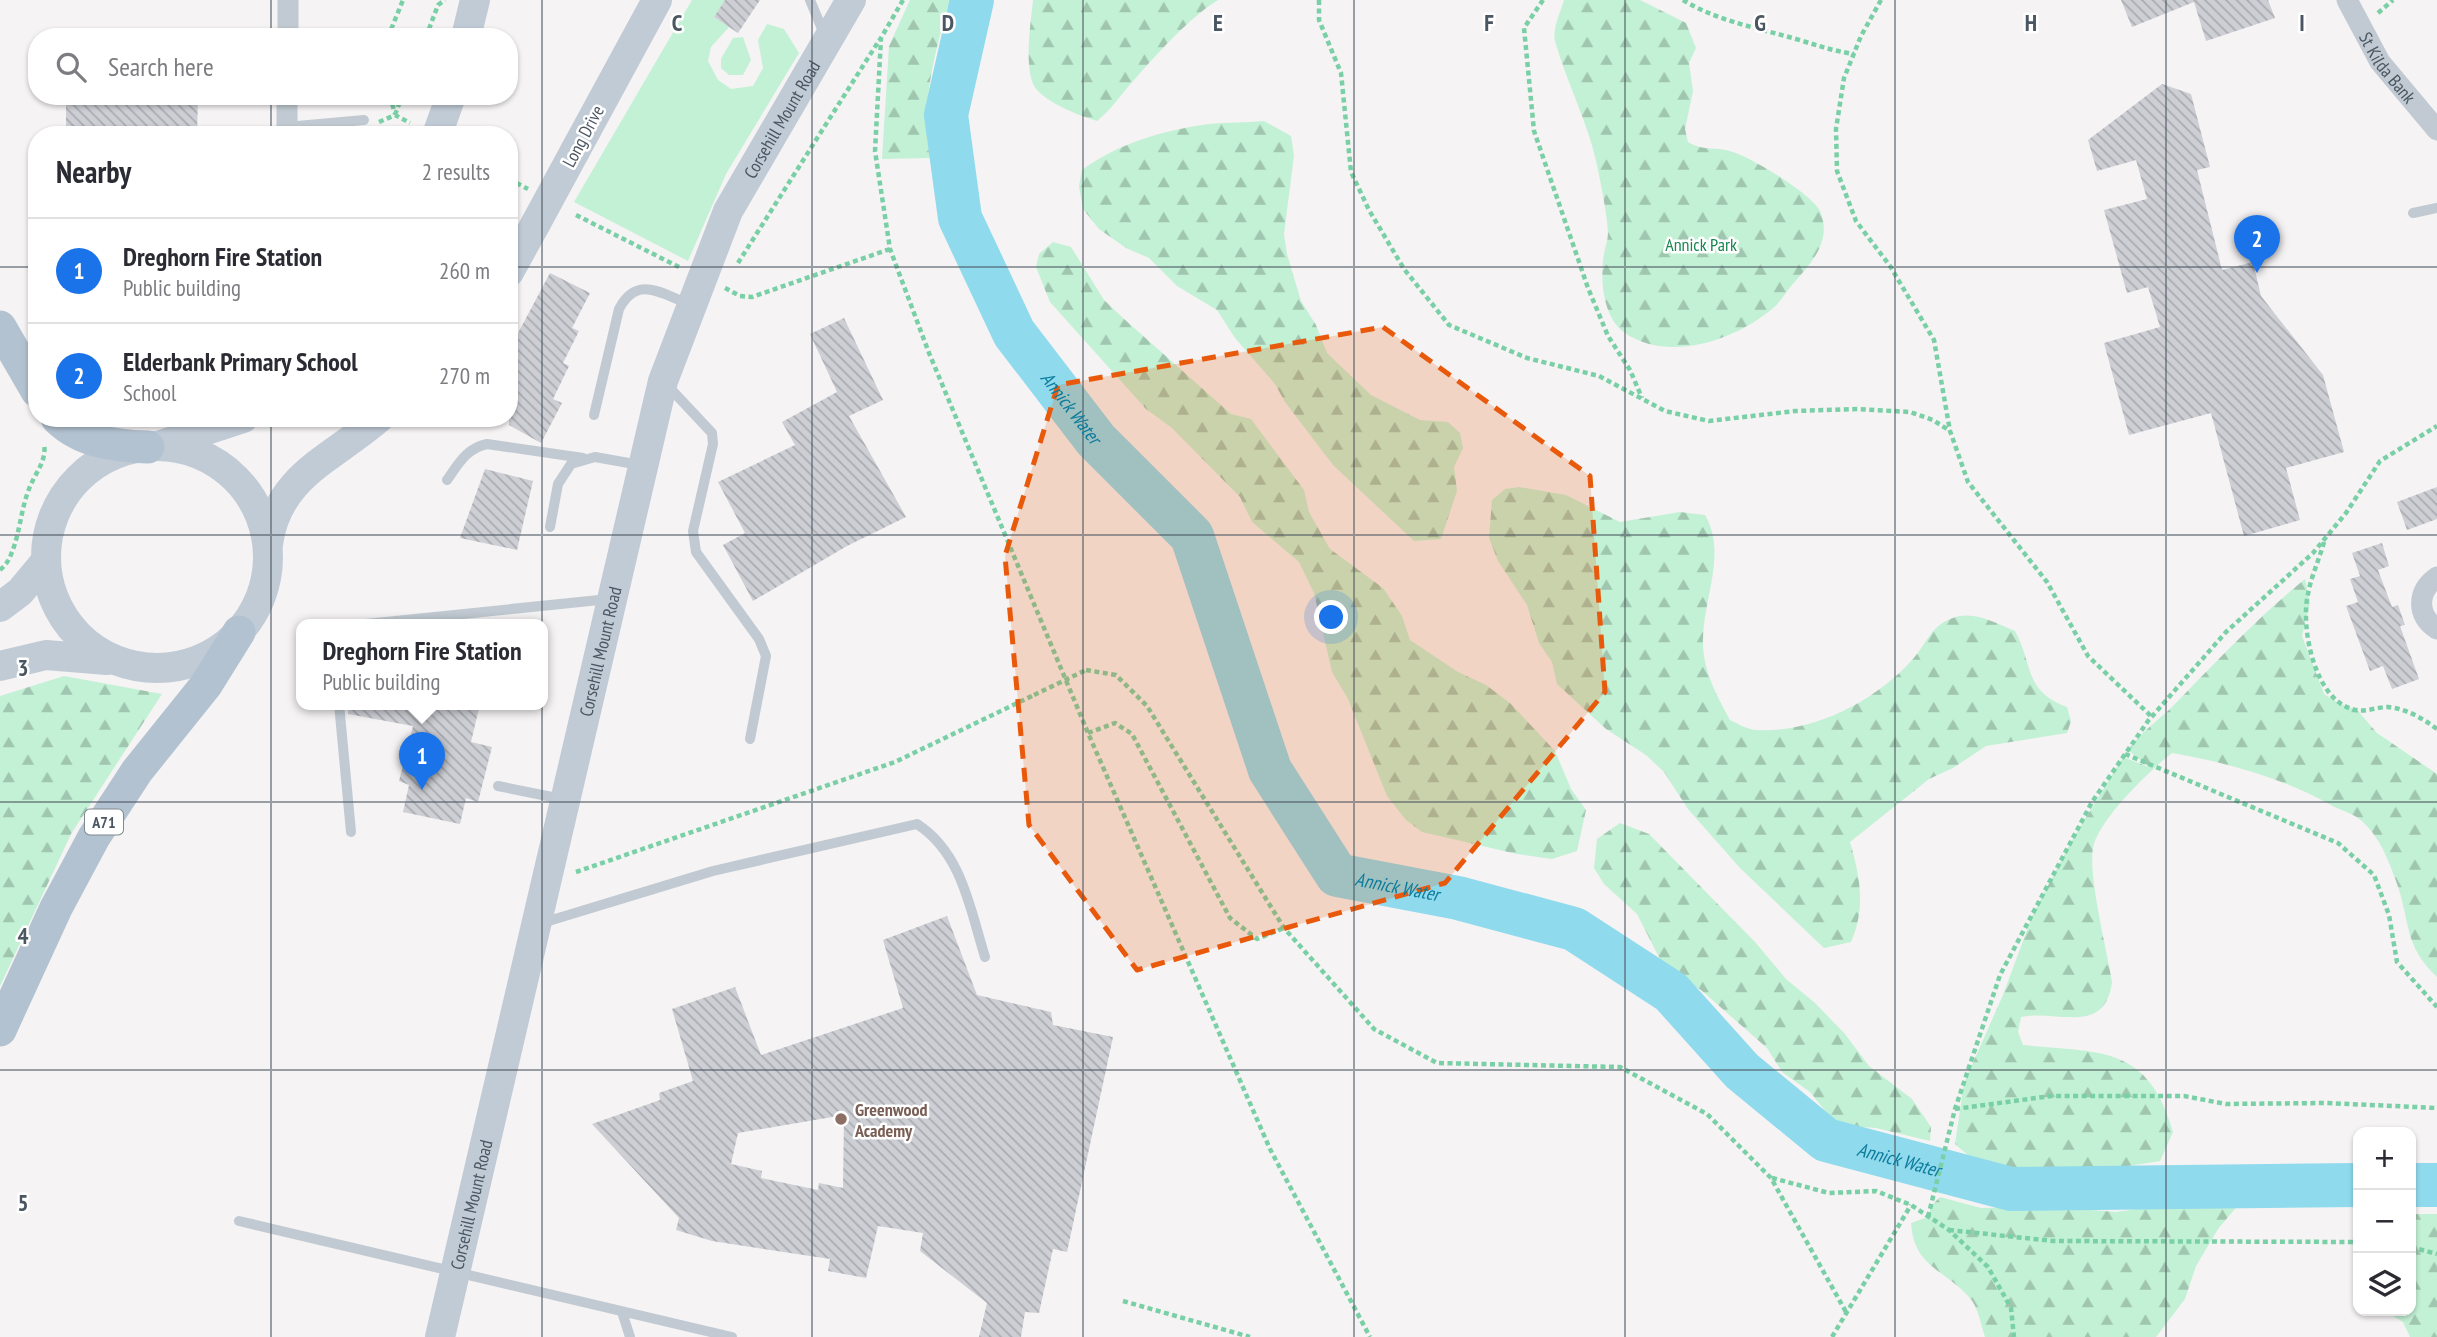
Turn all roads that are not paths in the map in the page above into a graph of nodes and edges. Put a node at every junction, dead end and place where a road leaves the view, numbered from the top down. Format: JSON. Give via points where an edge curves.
{"nodes":[{"id":1,"x":288,"y":0,"type":"edge"},
{"id":2,"x":475,"y":0,"type":"edge"},
{"id":3,"x":657,"y":0,"type":"edge"},
{"id":4,"x":810,"y":0,"type":"edge"},
{"id":5,"x":851,"y":0,"type":"edge"},
{"id":6,"x":2347,"y":0,"type":"edge"},
{"id":7,"x":288,"y":28,"type":"edge"},
{"id":8,"x":468,"y":28,"type":"edge"},
{"id":9,"x":826,"y":39,"type":"junction"},
{"id":10,"x":287,"y":105,"type":"edge"},
{"id":11,"x":448,"y":105,"type":"edge"},
{"id":12,"x":364,"y":120,"type":"dead end"},
{"id":13,"x":287,"y":126,"type":"edge"},
{"id":14,"x":322,"y":126,"type":"edge"},
{"id":15,"x":440,"y":126,"type":"edge"},
{"id":16,"x":2437,"y":130,"type":"edge"},
{"id":17,"x":2437,"y":208,"type":"edge"},
{"id":18,"x":2413,"y":212,"type":"dead end"},
{"id":19,"x":518,"y":256,"type":"edge"},
{"id":20,"x":692,"y":304,"type":"junction"},
{"id":21,"x":0,"y":327,"type":"edge"},
{"id":22,"x":28,"y":375,"type":"edge"},
{"id":23,"x":663,"y":381,"type":"junction"},
{"id":24,"x":594,"y":415,"type":"dead end"},
{"id":25,"x":47,"y":427,"type":"edge"},
{"id":26,"x":214,"y":427,"type":"edge"},
{"id":27,"x":368,"y":427,"type":"edge"},
{"id":28,"x":152,"y":446,"type":"junction"},
{"id":29,"x":583,"y":458,"type":"junction"},
{"id":30,"x":643,"y":465,"type":"junction"},
{"id":31,"x":447,"y":480,"type":"dead end"},
{"id":32,"x":550,"y":527,"type":"dead end"},
{"id":33,"x":267,"y":548,"type":"junction"},
{"id":34,"x":45,"y":562,"type":"junction"},
{"id":35,"x":2437,"y":577,"type":"edge"},
{"id":36,"x":612,"y":598,"type":"junction"},
{"id":37,"x":0,"y":607,"type":"edge"},
{"id":38,"x":413,"y":619,"type":"edge"},
{"id":39,"x":2437,"y":629,"type":"edge"},
{"id":40,"x":239,"y":632,"type":"junction"},
{"id":41,"x":114,"y":660,"type":"junction"},
{"id":42,"x":0,"y":666,"type":"edge"},
{"id":43,"x":341,"y":710,"type":"edge"},
{"id":44,"x":750,"y":739,"type":"dead end"},
{"id":45,"x":498,"y":786,"type":"dead end"},
{"id":46,"x":565,"y":800,"type":"junction"},
{"id":47,"x":351,"y":832,"type":"dead end"},
{"id":48,"x":536,"y":924,"type":"junction"},
{"id":49,"x":985,"y":957,"type":"dead end"},
{"id":50,"x":0,"y":1030,"type":"edge"},
{"id":51,"x":239,"y":1221,"type":"dead end"},
{"id":52,"x":456,"y":1270,"type":"junction"},
{"id":53,"x":622,"y":1312,"type":"junction"},
{"id":54,"x":440,"y":1337,"type":"edge"},
{"id":55,"x":630,"y":1337,"type":"edge"},
{"id":56,"x":732,"y":1337,"type":"edge"}],
"edges":[{"from":1,"to":7,"type":"street"},
{"from":2,"to":8,"type":"main road"},
{"from":3,"to":19,"type":"main road","name":"Long Drive","bridge":true},
{"from":4,"to":9,"type":"lane"},
{"from":5,"to":9,"type":"main road","name":"Corsehill Mount Road"},
{"from":6,"to":16,"type":"street","name":"St Kilda Bank","via":[[2380,62]]},
{"from":9,"to":20,"type":"main road","name":"Corsehill Mount Road","via":[[728,211]]},
{"from":10,"to":13,"type":"street"},
{"from":11,"to":15,"type":"main road"},
{"from":12,"to":14,"type":"lane"},
{"from":17,"to":18,"type":"lane"},
{"from":20,"to":23,"type":"main road","name":"Corsehill Mount Road"},
{"from":20,"to":24,"type":"lane","via":[[649,289],[627,294],[619,309]]},
{"from":21,"to":22,"type":"main road"},
{"from":23,"to":30,"type":"main road","name":"Corsehill Mount Road"},
{"from":23,"to":44,"type":"lane","via":[[712,433],[693,531],[696,552],[759,639],[766,656]]},
{"from":25,"to":28,"type":"main road","via":[[119,446]]},
{"from":26,"to":28,"type":"main road"},
{"from":27,"to":33,"type":"main road","via":[[286,492],[270,526]]},
{"from":28,"to":33,"type":"main road","via":[[184,450],[210,460],[232,476],[250,497]]},
{"from":28,"to":34,"type":"main road","via":[[120,452],[94,465],[73,484],[54,516]]},
{"from":29,"to":30,"type":"lane"},
{"from":29,"to":31,"type":"lane","via":[[487,444],[466,453]]},
{"from":29,"to":32,"type":"lane","via":[[563,472]]},
{"from":30,"to":36,"type":"main road","name":"Corsehill Mount Road"},
{"from":33,"to":40,"type":"main road","via":[[266,579]]},
{"from":34,"to":37,"type":"main road","via":[[20,592]]},
{"from":34,"to":41,"type":"main road","via":[[51,593],[66,622],[87,645]]},
{"from":35,"to":39,"type":"street","via":[[2428,583],[2421,601],[2426,621]]},
{"from":36,"to":38,"type":"lane"},
{"from":36,"to":46,"type":"main road","name":"Corsehill Mount Road"},
{"from":40,"to":41,"type":"main road","via":[[213,654],[181,666],[147,668]]},
{"from":40,"to":50,"type":"main road","number":"A71","via":[[206,685],[137,771],[94,837]]},
{"from":41,"to":42,"type":"main road","via":[[46,655]]},
{"from":43,"to":47,"type":"lane"},
{"from":45,"to":46,"type":"lane"},
{"from":46,"to":48,"type":"main road","name":"Corsehill Mount Road"},
{"from":48,"to":49,"type":"lane","via":[[713,871],[917,824],[937,837],[961,878]]},
{"from":48,"to":52,"type":"main road","name":"Corsehill Mount Road"},
{"from":51,"to":52,"type":"lane"},
{"from":52,"to":53,"type":"lane"},
{"from":52,"to":54,"type":"main road","name":"Corsehill Mount Road"},
{"from":53,"to":55,"type":"lane"},
{"from":53,"to":56,"type":"lane"}]}
